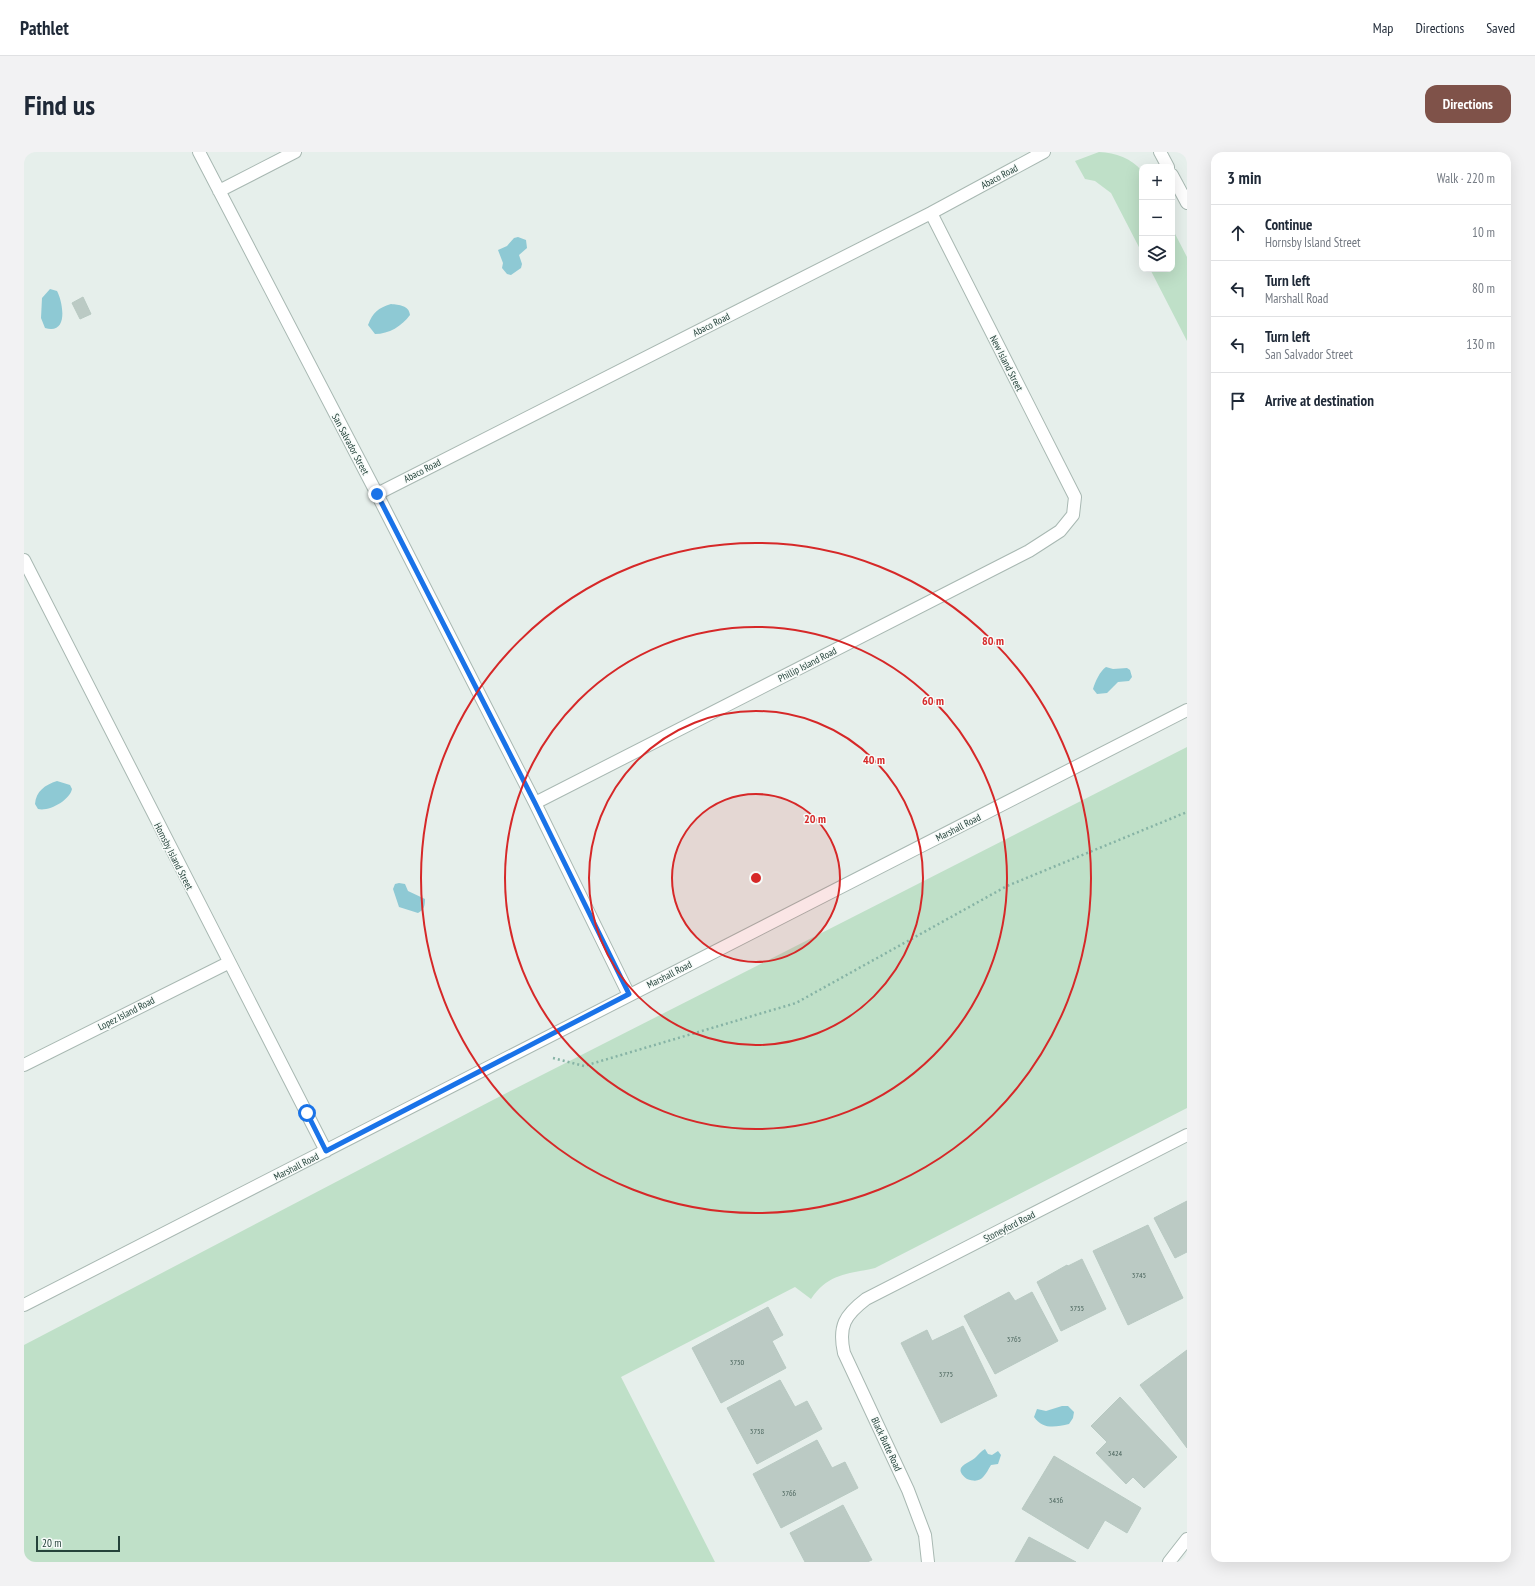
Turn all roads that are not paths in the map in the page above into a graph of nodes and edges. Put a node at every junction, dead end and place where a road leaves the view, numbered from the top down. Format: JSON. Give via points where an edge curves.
{"nodes":[{"id":1,"x":199,"y":152,"type":"edge"},
{"id":2,"x":295,"y":152,"type":"edge"},
{"id":3,"x":1044,"y":152,"type":"edge"},
{"id":4,"x":1160,"y":152,"type":"edge"},
{"id":5,"x":1166,"y":164,"type":"edge"},
{"id":6,"x":1175,"y":181,"type":"edge"},
{"id":7,"x":219,"y":191,"type":"junction"},
{"id":8,"x":1187,"y":204,"type":"edge"},
{"id":9,"x":931,"y":213,"type":"junction"},
{"id":10,"x":377,"y":494,"type":"junction"},
{"id":11,"x":1073,"y":516,"type":"joint"},
{"id":12,"x":24,"y":560,"type":"edge"},
{"id":13,"x":1187,"y":710,"type":"edge"},
{"id":14,"x":535,"y":803,"type":"junction"},
{"id":15,"x":228,"y":963,"type":"junction"},
{"id":16,"x":629,"y":994,"type":"junction"},
{"id":17,"x":24,"y":1065,"type":"edge"},
{"id":18,"x":1187,"y":1135,"type":"edge"},
{"id":19,"x":326,"y":1151,"type":"junction"},
{"id":20,"x":24,"y":1305,"type":"edge"},
{"id":21,"x":842,"y":1328,"type":"joint"},
{"id":22,"x":1187,"y":1539,"type":"edge"},
{"id":23,"x":928,"y":1562,"type":"edge"},
{"id":24,"x":1169,"y":1562,"type":"edge"}],
"edges":[{"from":1,"to":7,"type":"street","name":"San Salvador Street"},
{"from":2,"to":7,"type":"street"},
{"from":3,"to":9,"type":"street","name":"Abaco Road"},
{"from":4,"to":5,"type":"street"},
{"from":6,"to":8,"type":"street"},
{"from":7,"to":10,"type":"street","name":"San Salvador Street"},
{"from":9,"to":10,"type":"street","name":"Abaco Road"},
{"from":9,"to":11,"type":"street","name":"New Island Street","via":[[1075,498]]},
{"from":10,"to":14,"type":"street","name":"San Salvador Street"},
{"from":11,"to":14,"type":"street","name":"Phillip Island Road","via":[[1060,531],[1029,551]]},
{"from":12,"to":15,"type":"street","name":"Hornsby Island Street"},
{"from":13,"to":16,"type":"street","name":"Marshall Road"},
{"from":14,"to":16,"type":"street","name":"San Salvador Street"},
{"from":15,"to":17,"type":"street","name":"Lopez Island Road"},
{"from":15,"to":19,"type":"street","name":"Hornsby Island Street"},
{"from":16,"to":19,"type":"street","name":"Marshall Road"},
{"from":18,"to":21,"type":"street","name":"Stoneyford Road","via":[[866,1299],[848,1315]]},
{"from":19,"to":20,"type":"street","name":"Marshall Road"},
{"from":21,"to":23,"type":"street","name":"Black Butte Road","via":[[841,1336],[847,1360],[908,1490],[925,1535]]},
{"from":22,"to":24,"type":"street"}]}
